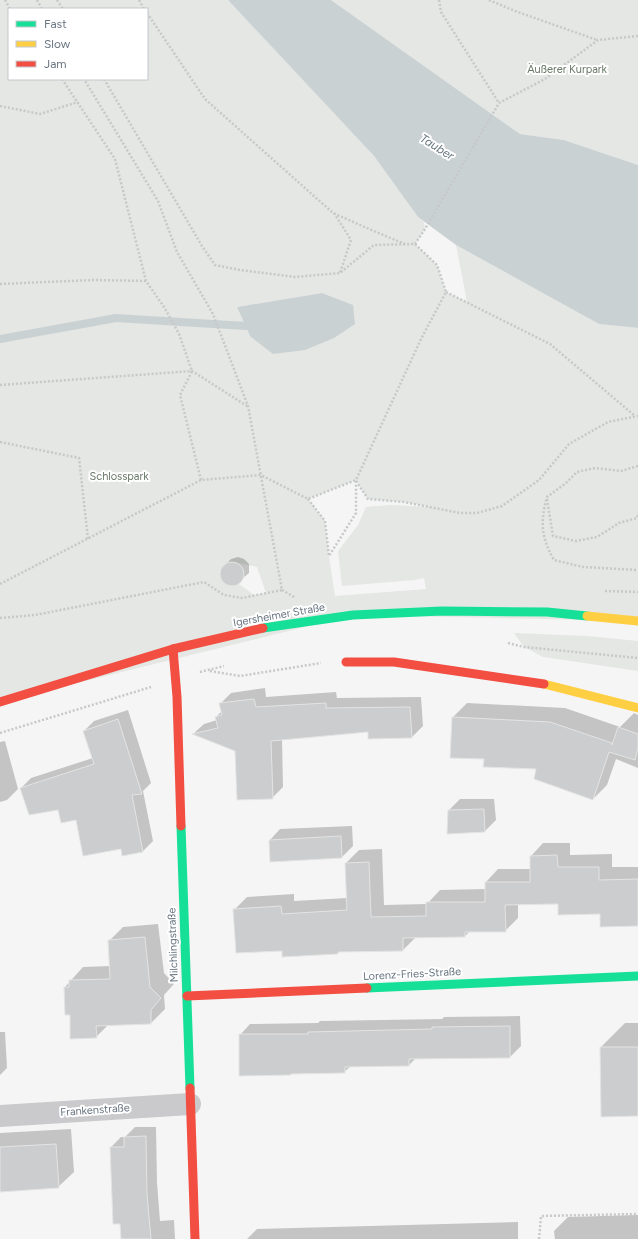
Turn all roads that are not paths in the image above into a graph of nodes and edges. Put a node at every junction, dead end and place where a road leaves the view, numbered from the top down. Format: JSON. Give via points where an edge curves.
{"nodes":[{"id":1,"x":638,"y":621,"type":"edge"},
{"id":2,"x":173,"y":649,"type":"junction"},
{"id":3,"x":346,"y":662,"type":"road end"},
{"id":4,"x":0,"y":702,"type":"edge"},
{"id":5,"x":638,"y":708,"type":"edge"},
{"id":6,"x":638,"y":976,"type":"edge"},
{"id":7,"x":187,"y":996,"type":"junction"},
{"id":8,"x":190,"y":1104,"type":"junction"},
{"id":9,"x":0,"y":1116,"type":"edge"},
{"id":10,"x":195,"y":1239,"type":"edge"}],
"edges":[{"from":1,"to":2,"type":"street","name":"Igersheimer Straße","via":[[547,612],[442,611],[353,615],[262,628]]},
{"from":2,"to":4,"type":"street","name":"Igersheimer Straße"},
{"from":2,"to":7,"type":"street","name":"Milchlingstraße","via":[[177,697]]},
{"from":3,"to":5,"type":"street","via":[[394,662],[548,684]]},
{"from":6,"to":7,"type":"street","name":"Lorenz-Fries-Straße"},
{"from":7,"to":8,"type":"street","name":"Milchlingstraße"},
{"from":8,"to":9,"type":"street","name":"Frankenstraße"},
{"from":8,"to":10,"type":"street","name":"Milchlingstraße"}]}
